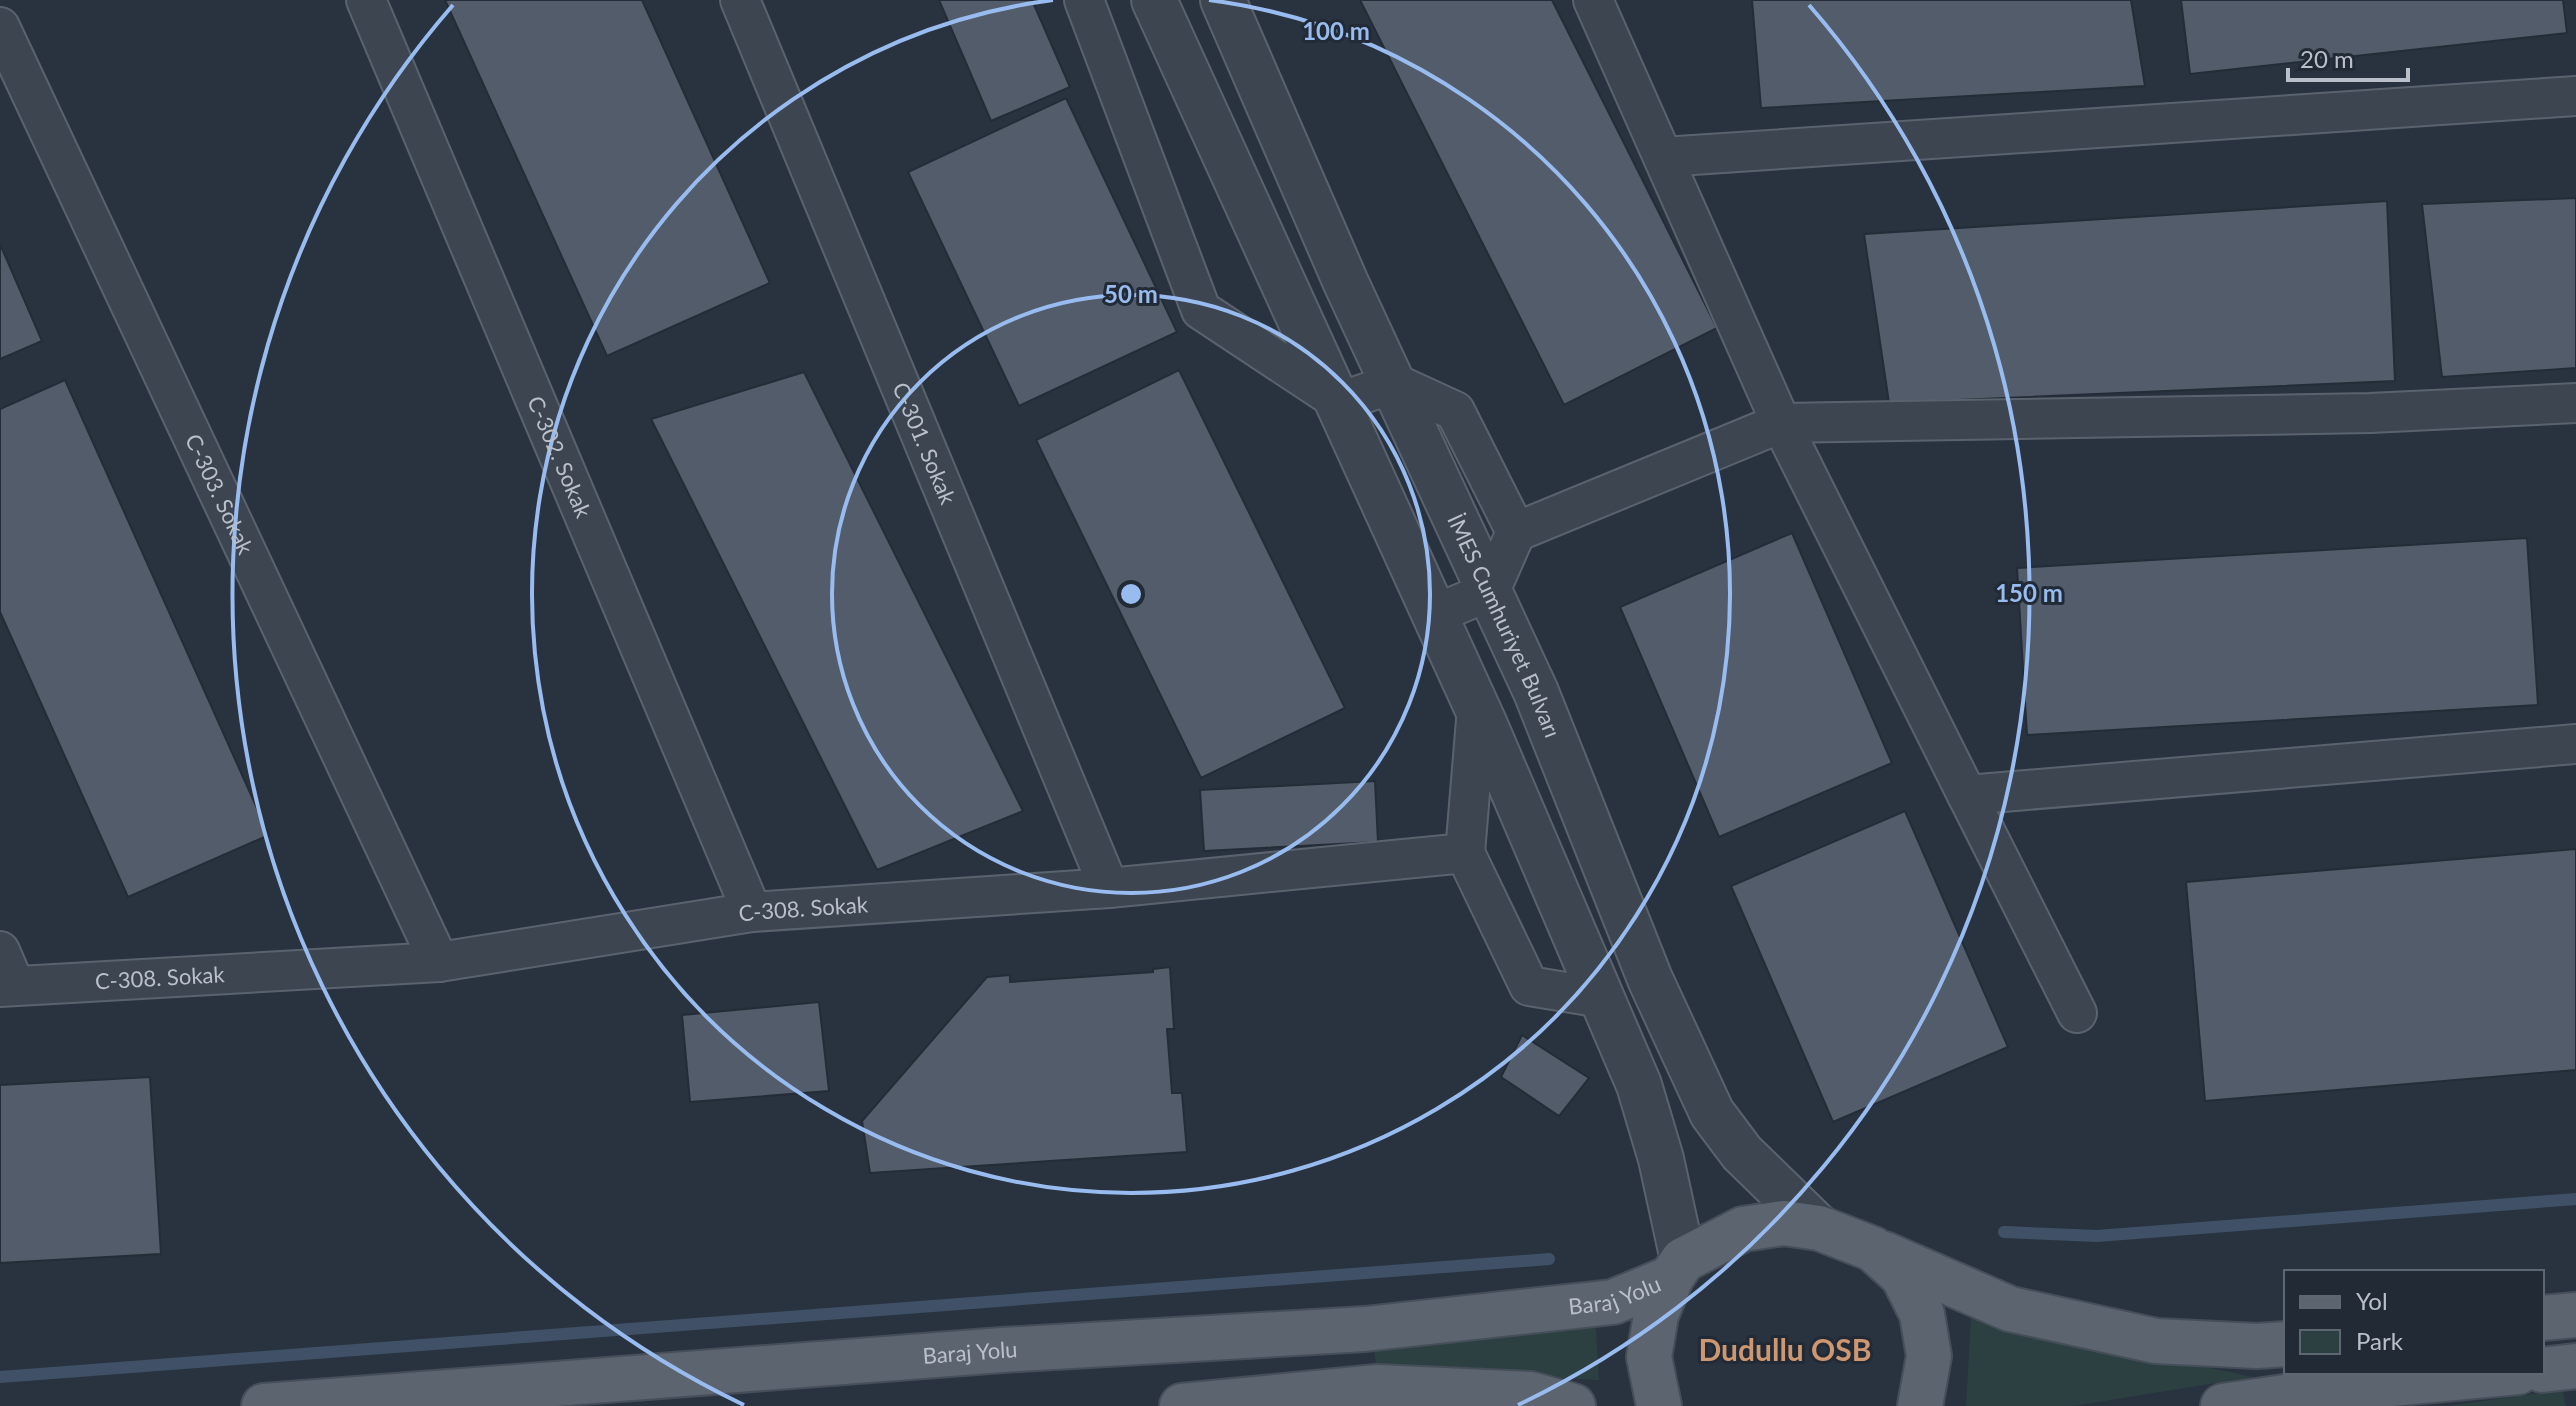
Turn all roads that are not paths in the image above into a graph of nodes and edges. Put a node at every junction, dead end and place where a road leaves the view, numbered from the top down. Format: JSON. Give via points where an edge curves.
{"nodes":[{"id":1,"x":366,"y":0,"type":"edge"},
{"id":2,"x":740,"y":0,"type":"edge"},
{"id":3,"x":1084,"y":0,"type":"edge"},
{"id":4,"x":1154,"y":0,"type":"edge"},
{"id":5,"x":1223,"y":0,"type":"edge"},
{"id":6,"x":1593,"y":0,"type":"edge"},
{"id":7,"x":0,"y":27,"type":"edge"},
{"id":8,"x":2576,"y":96,"type":"edge"},
{"id":9,"x":1663,"y":157,"type":"junction"},
{"id":10,"x":1394,"y":383,"type":"junction"},
{"id":11,"x":1340,"y":402,"type":"junction"},
{"id":12,"x":2576,"y":403,"type":"edge"},
{"id":13,"x":1781,"y":423,"type":"junction"},
{"id":14,"x":1516,"y":532,"type":"junction"},
{"id":15,"x":1490,"y":591,"type":"junction"},
{"id":16,"x":1433,"y":615,"type":"junction"},
{"id":17,"x":1477,"y":708,"type":"junction"},
{"id":18,"x":2576,"y":744,"type":"edge"},
{"id":19,"x":1967,"y":795,"type":"junction"},
{"id":20,"x":1465,"y":853,"type":"junction"},
{"id":21,"x":1109,"y":888,"type":"junction"},
{"id":22,"x":752,"y":912,"type":"junction"},
{"id":23,"x":0,"y":951,"type":"edge"},
{"id":24,"x":439,"y":962,"type":"junction"},
{"id":25,"x":1650,"y":979,"type":"junction"},
{"id":26,"x":8,"y":987,"type":"edge"},
{"id":27,"x":1602,"y":998,"type":"junction"},
{"id":28,"x":2077,"y":1013,"type":"dead end"},
{"id":29,"x":1819,"y":1228,"type":"junction"},
{"id":30,"x":1873,"y":1249,"type":"junction"},
{"id":31,"x":1677,"y":1269,"type":"junction"},
{"id":32,"x":2576,"y":1315,"type":"edge"},
{"id":33,"x":2544,"y":1318,"type":"edge"},
{"id":34,"x":2284,"y":1344,"type":"edge"},
{"id":35,"x":2576,"y":1366,"type":"edge"},
{"id":36,"x":2544,"y":1370,"type":"edge"},
{"id":37,"x":2497,"y":1374,"type":"edge"},
{"id":38,"x":264,"y":1406,"type":"edge"},
{"id":39,"x":1182,"y":1406,"type":"edge"},
{"id":40,"x":1573,"y":1406,"type":"edge"},
{"id":41,"x":1659,"y":1406,"type":"edge"},
{"id":42,"x":1920,"y":1406,"type":"edge"},
{"id":43,"x":2223,"y":1406,"type":"edge"}],
"edges":[{"from":1,"to":22,"type":"street","name":"C-302. Sokak"},
{"from":2,"to":21,"type":"street","name":"C-301. Sokak"},
{"from":3,"to":11,"type":"street","via":[[1201,310]]},
{"from":4,"to":11,"type":"street"},
{"from":5,"to":10,"type":"street","name":"İMES Cumhuriyet Bulvarı"},
{"from":6,"to":9,"type":"street"},
{"from":7,"to":24,"type":"street","name":"C-303. Sokak"},
{"from":8,"to":9,"type":"street"},
{"from":9,"to":13,"type":"street"},
{"from":10,"to":11,"type":"street"},
{"from":10,"to":14,"type":"street","via":[[1455,411]]},
{"from":10,"to":15,"type":"street","name":"İMES Cumhuriyet Bulvarı"},
{"from":11,"to":16,"type":"street"},
{"from":12,"to":13,"type":"street","via":[[2355,414]]},
{"from":13,"to":14,"type":"street"},
{"from":13,"to":19,"type":"street"},
{"from":14,"to":15,"type":"street"},
{"from":15,"to":16,"type":"street"},
{"from":15,"to":25,"type":"street","name":"İMES Cumhuriyet Bulvarı","via":[[1536,692]]},
{"from":16,"to":17,"type":"street"},
{"from":17,"to":20,"type":"street"},
{"from":17,"to":27,"type":"street"},
{"from":18,"to":19,"type":"street"},
{"from":19,"to":28,"type":"street"},
{"from":20,"to":21,"type":"street","name":"C-308. Sokak"},
{"from":20,"to":27,"type":"street","via":[[1529,986]]},
{"from":21,"to":22,"type":"street","name":"C-308. Sokak"},
{"from":22,"to":24,"type":"street","name":"C-308. Sokak"},
{"from":23,"to":26,"type":"street"},
{"from":24,"to":26,"type":"street","name":"C-308. Sokak"},
{"from":25,"to":27,"type":"street"},
{"from":25,"to":29,"type":"street","name":"İMES Cumhuriyet Bulvarı","via":[[1712,1113],[1742,1153]]},
{"from":27,"to":31,"type":"street","via":[[1639,1085],[1661,1159]]},
{"from":29,"to":30,"type":"main road","name":"Baraj Yolu"},
{"from":29,"to":31,"type":"main road","name":"Baraj Yolu","via":[[1784,1223],[1743,1229]]},
{"from":30,"to":34,"type":"main road","via":[[2010,1309],[2156,1341]]},
{"from":30,"to":42,"type":"main road","via":[[1903,1276],[1922,1314],[1929,1356]]},
{"from":31,"to":38,"type":"main road","name":"Baraj Yolu","via":[[1613,1302],[1365,1329],[1002,1350]]},
{"from":31,"to":41,"type":"main road","via":[[1656,1315],[1649,1357]]},
{"from":32,"to":33,"type":"main road"},
{"from":35,"to":36,"type":"main road"},
{"from":37,"to":43,"type":"main road"},
{"from":39,"to":40,"type":"main road","via":[[1377,1387],[1530,1394]]}]}
